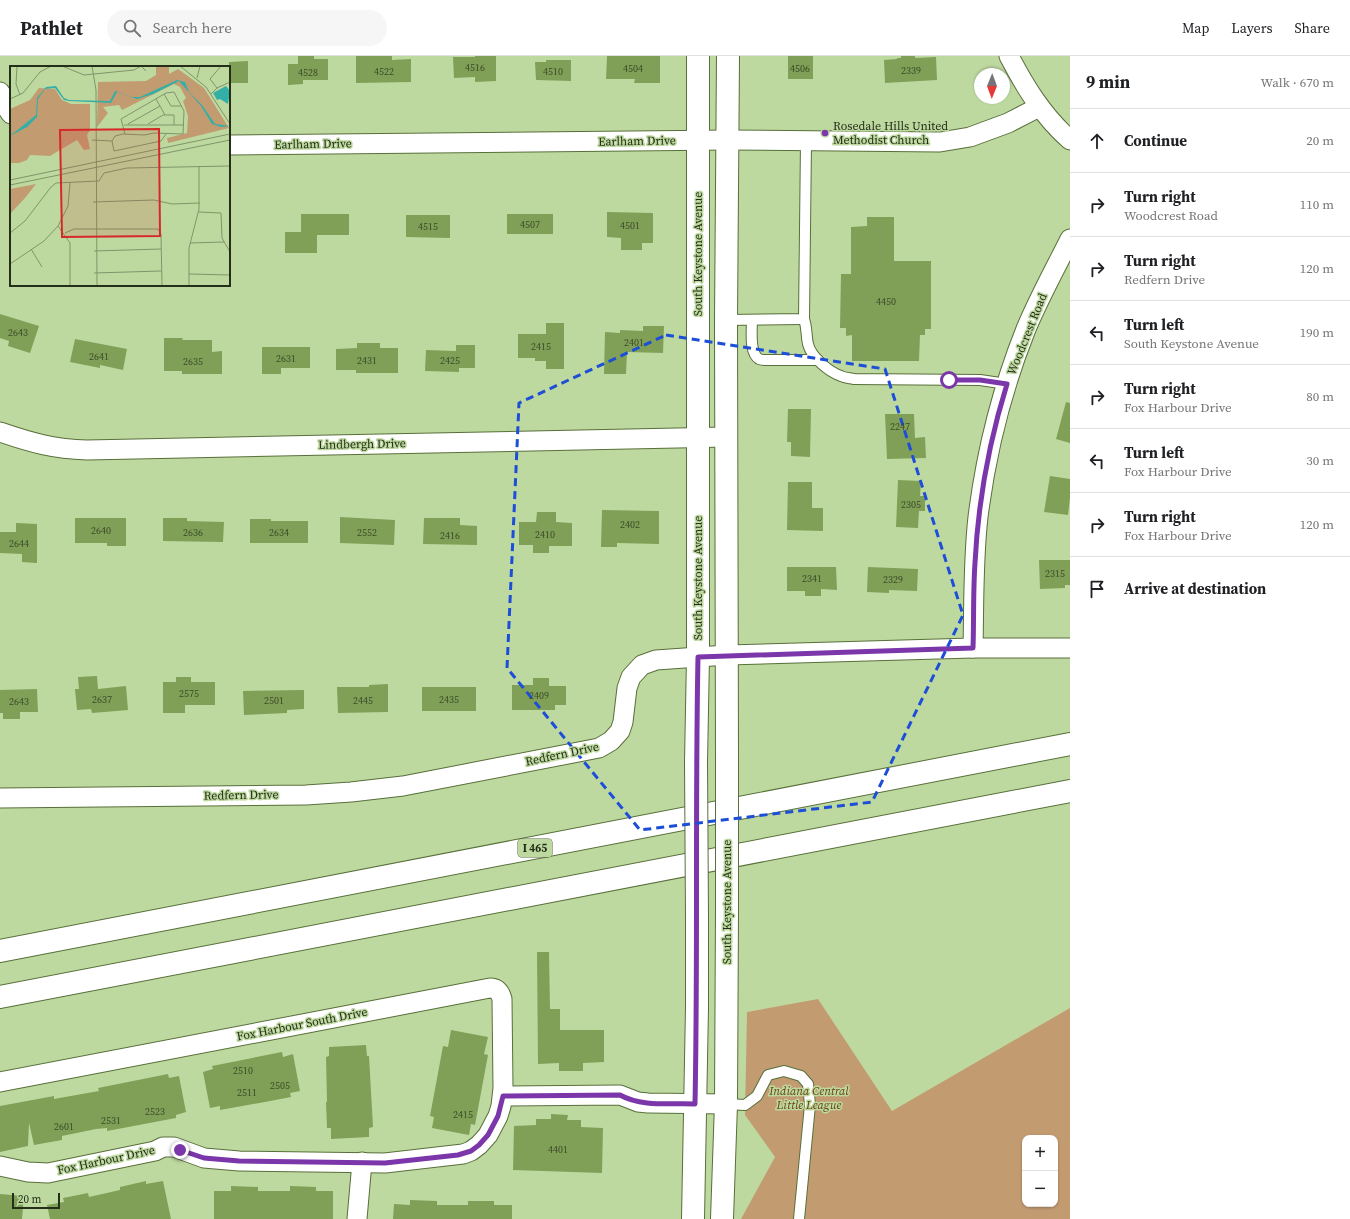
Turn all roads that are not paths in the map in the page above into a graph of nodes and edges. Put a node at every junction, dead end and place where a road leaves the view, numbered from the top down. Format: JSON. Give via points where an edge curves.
{"nodes":[{"id":1,"x":698,"y":56,"type":"edge"},
{"id":2,"x":728,"y":56,"type":"edge"},
{"id":3,"x":1009,"y":56,"type":"edge"},
{"id":4,"x":0,"y":92,"type":"edge"},
{"id":5,"x":1039,"y":107,"type":"junction"},
{"id":6,"x":10,"y":112,"type":"edge"},
{"id":7,"x":728,"y":140,"type":"junction"},
{"id":8,"x":1070,"y":140,"type":"edge"},
{"id":9,"x":698,"y":141,"type":"junction"},
{"id":10,"x":806,"y":141,"type":"junction"},
{"id":11,"x":230,"y":145,"type":"edge"},
{"id":12,"x":1070,"y":239,"type":"edge"},
{"id":13,"x":804,"y":319,"type":"junction"},
{"id":14,"x":726,"y":320,"type":"junction"},
{"id":15,"x":752,"y":320,"type":"junction"},
{"id":16,"x":818,"y":360,"type":"junction"},
{"id":17,"x":1007,"y":384,"type":"junction"},
{"id":18,"x":0,"y":432,"type":"edge"},
{"id":19,"x":726,"y":437,"type":"junction"},
{"id":20,"x":698,"y":438,"type":"junction"},
{"id":21,"x":973,"y":648,"type":"junction"},
{"id":22,"x":1070,"y":648,"type":"edge"},
{"id":23,"x":727,"y":655,"type":"junction"},
{"id":24,"x":698,"y":657,"type":"junction"},
{"id":25,"x":1070,"y":744,"type":"edge"},
{"id":26,"x":1070,"y":792,"type":"edge"},
{"id":27,"x":0,"y":798,"type":"edge"},
{"id":28,"x":0,"y":951,"type":"edge"},
{"id":29,"x":0,"y":997,"type":"edge"},
{"id":30,"x":0,"y":1082,"type":"edge"},
{"id":31,"x":503,"y":1096,"type":"junction"},
{"id":32,"x":695,"y":1104,"type":"junction"},
{"id":33,"x":726,"y":1104,"type":"junction"},
{"id":34,"x":362,"y":1162,"type":"junction"},
{"id":35,"x":0,"y":1166,"type":"edge"},
{"id":36,"x":357,"y":1219,"type":"edge"},
{"id":37,"x":693,"y":1219,"type":"edge"},
{"id":38,"x":722,"y":1219,"type":"edge"},
{"id":39,"x":799,"y":1219,"type":"edge"}],
"edges":[{"from":1,"to":9,"type":"main road","name":"South Keystone Avenue"},
{"from":2,"to":7,"type":"main road","name":"South Keystone Avenue"},
{"from":3,"to":5,"type":"street"},
{"from":4,"to":6,"type":"street"},
{"from":5,"to":8,"type":"street"},
{"from":5,"to":10,"type":"street","name":"Earlham Drive","via":[[1008,123],[940,142]]},
{"from":7,"to":9,"type":"street","name":"Earlham Drive"},
{"from":7,"to":10,"type":"street","name":"Earlham Drive"},
{"from":7,"to":14,"type":"main road","name":"South Keystone Avenue"},
{"from":9,"to":11,"type":"street","name":"Earlham Drive"},
{"from":9,"to":20,"type":"main road","name":"South Keystone Avenue"},
{"from":10,"to":13,"type":"lane"},
{"from":12,"to":17,"type":"street","name":"Woodcrest Road","via":[[1027,328]]},
{"from":13,"to":15,"type":"lane"},
{"from":13,"to":16,"type":"lane","via":[[808,344]]},
{"from":14,"to":15,"type":"lane"},
{"from":14,"to":19,"type":"main road","name":"South Keystone Avenue"},
{"from":15,"to":16,"type":"lane","via":[[752,345],[759,359]]},
{"from":16,"to":17,"type":"lane","via":[[840,376],[854,379],[980,380]]},
{"from":17,"to":21,"type":"street","name":"Woodcrest Road","via":[[995,425],[978,518]]},
{"from":18,"to":20,"type":"street","name":"Lindbergh Drive","via":[[38,444],[87,450]]},
{"from":19,"to":20,"type":"street","name":"Lindbergh Drive"},
{"from":19,"to":23,"type":"main road","name":"South Keystone Avenue"},
{"from":20,"to":24,"type":"main road","name":"South Keystone Avenue"},
{"from":21,"to":22,"type":"street","name":"Redfern Drive"},
{"from":21,"to":23,"type":"street","name":"Redfern Drive"},
{"from":23,"to":24,"type":"street","name":"Redfern Drive"},
{"from":23,"to":33,"type":"main road","name":"South Keystone Avenue","bridge":true},
{"from":24,"to":27,"type":"street","name":"Redfern Drive","via":[[656,660],[642,665],[631,677],[627,688],[620,730],[611,741],[591,750],[403,786],[351,792],[306,795]]},
{"from":24,"to":32,"type":"main road","name":"South Keystone Avenue","bridge":true},
{"from":25,"to":28,"type":"main road","number":"I 465"},
{"from":26,"to":29,"type":"main road"},
{"from":30,"to":31,"type":"street","name":"Fox Harbour South Drive","via":[[490,988],[497,989],[502,999]]},
{"from":31,"to":32,"type":"street","via":[[620,1095],[638,1102]]},
{"from":31,"to":34,"type":"street","name":"Fox Harbour Drive","via":[[498,1116],[490,1131],[471,1151],[458,1155],[385,1163]]},
{"from":32,"to":33,"type":"street"},
{"from":32,"to":37,"type":"main road","name":"South Keystone Avenue"},
{"from":33,"to":38,"type":"main road","name":"South Keystone Avenue"},
{"from":33,"to":39,"type":"lane","via":[[745,1105],[757,1096],[768,1074],[784,1071],[801,1076],[808,1084],[810,1105]]},
{"from":34,"to":35,"type":"street","name":"Fox Harbour Drive","via":[[239,1161],[204,1158],[163,1147],[155,1151],[48,1173]]},
{"from":34,"to":36,"type":"street"}]}
